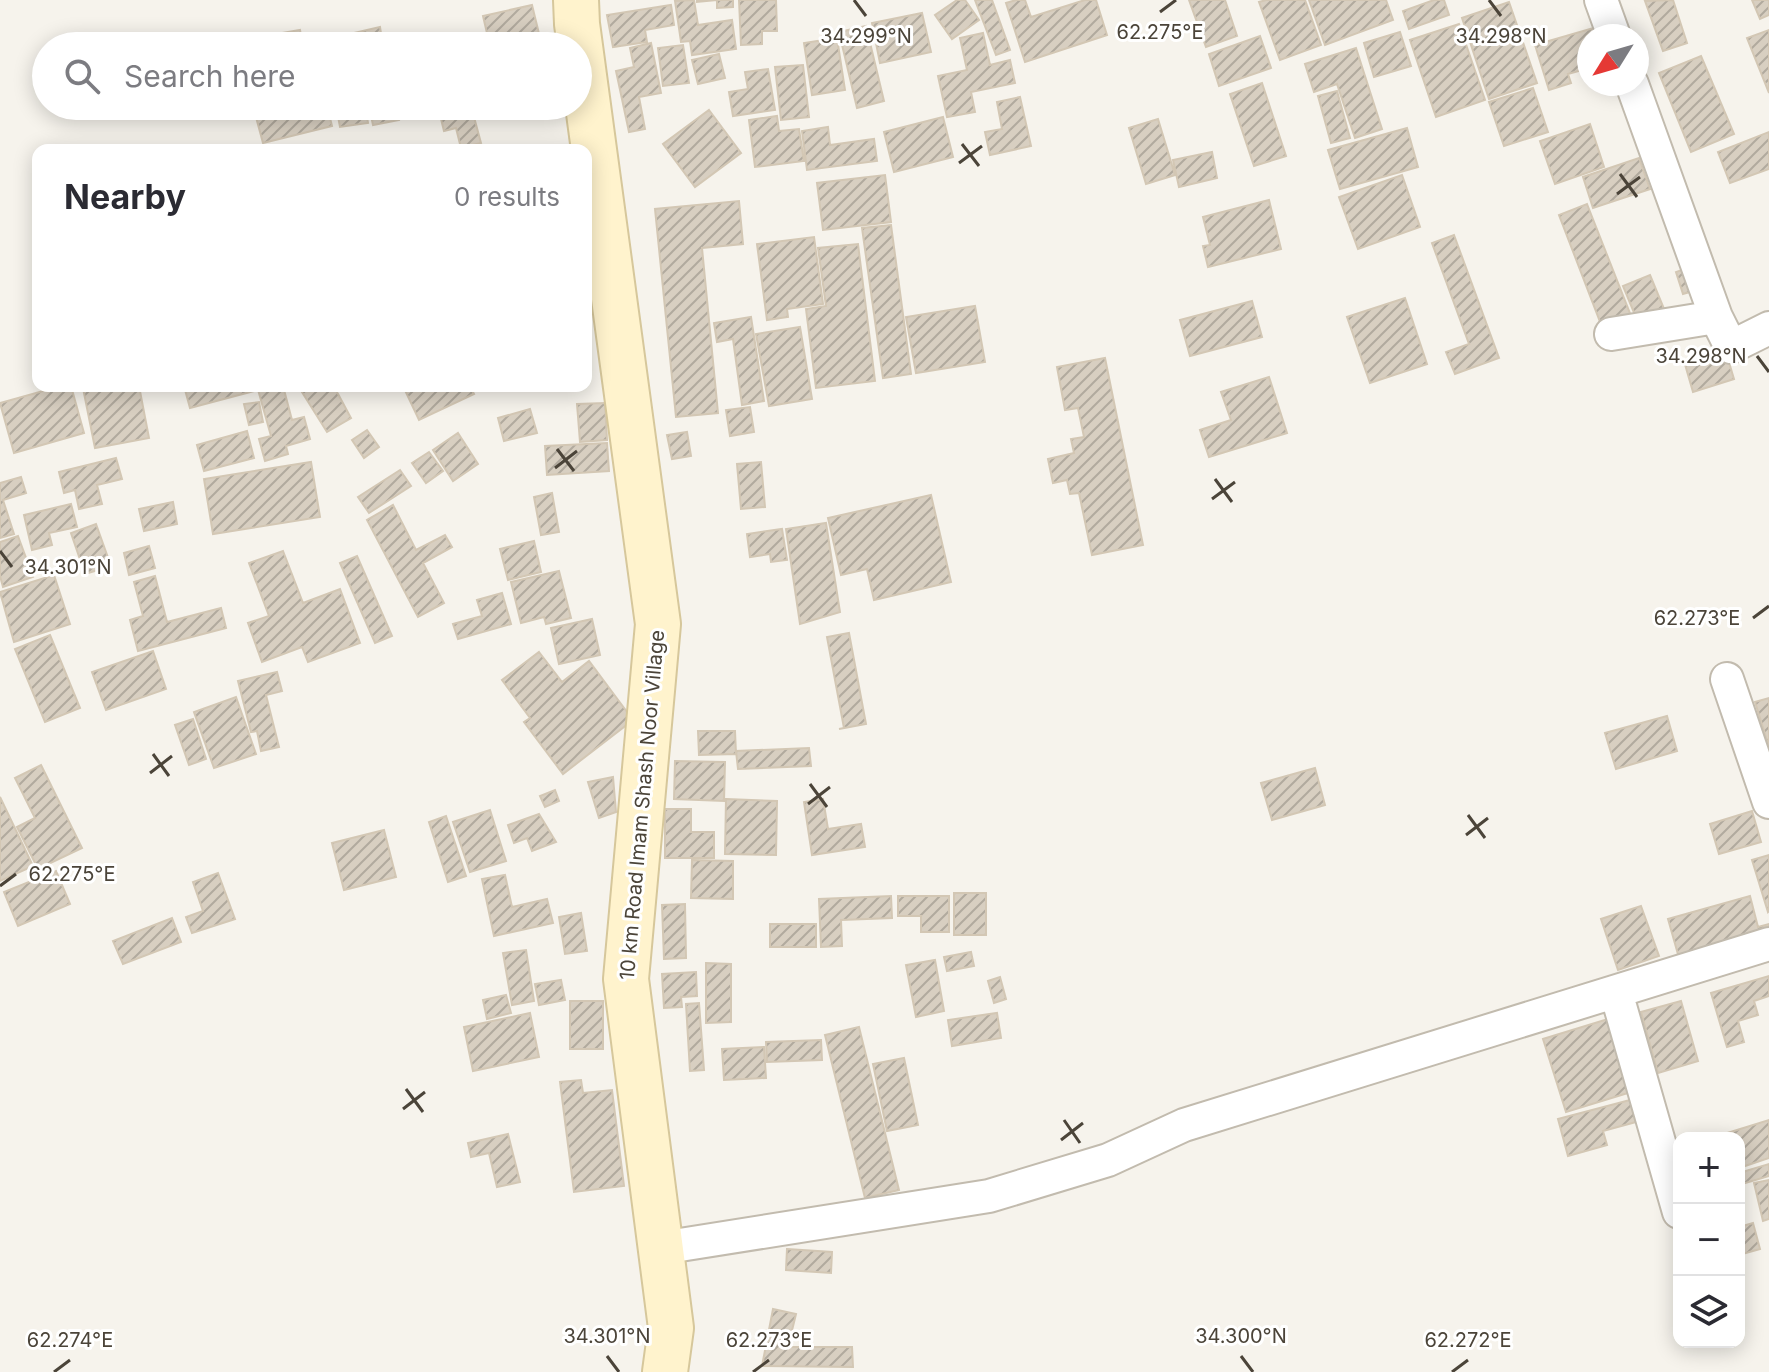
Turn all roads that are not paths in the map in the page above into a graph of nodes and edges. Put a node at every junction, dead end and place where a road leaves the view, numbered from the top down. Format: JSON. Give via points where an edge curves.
{"nodes":[{"id":1,"x":576,"y":0,"type":"edge"},
{"id":2,"x":1601,"y":0,"type":"edge"},
{"id":3,"x":1610,"y":24,"type":"edge"},
{"id":4,"x":578,"y":32,"type":"edge"},
{"id":5,"x":1636,"y":96,"type":"edge"},
{"id":6,"x":590,"y":120,"type":"edge"},
{"id":7,"x":1716,"y":317,"type":"junction"},
{"id":8,"x":1769,"y":328,"type":"edge"},
{"id":9,"x":1611,"y":334,"type":"dead end"},
{"id":10,"x":1727,"y":679,"type":"dead end"},
{"id":11,"x":1769,"y":802,"type":"edge"},
{"id":12,"x":1769,"y":944,"type":"edge"},
{"id":13,"x":1616,"y":992,"type":"junction"},
{"id":14,"x":1677,"y":1204,"type":"edge"},
{"id":15,"x":661,"y":1248,"type":"junction"},
{"id":16,"x":665,"y":1372,"type":"edge"}],
"edges":[{"from":1,"to":4,"type":"street","name":"10 km Road Imam Shash Noor Village"},
{"from":2,"to":3,"type":"street"},
{"from":5,"to":7,"type":"street"},
{"from":6,"to":15,"type":"street","name":"10 km Road Imam Shash Noor Village","via":[[658,624],[626,979]]},
{"from":7,"to":8,"type":"street","via":[[1731,347]]},
{"from":7,"to":9,"type":"street"},
{"from":10,"to":11,"type":"street"},
{"from":12,"to":13,"type":"street"},
{"from":13,"to":14,"type":"street"},
{"from":13,"to":15,"type":"street","via":[[1184,1125],[1108,1160],[989,1196]]},
{"from":15,"to":16,"type":"street","name":"10 km Road Imam Shash Noor Village","via":[[671,1328]]}]}
